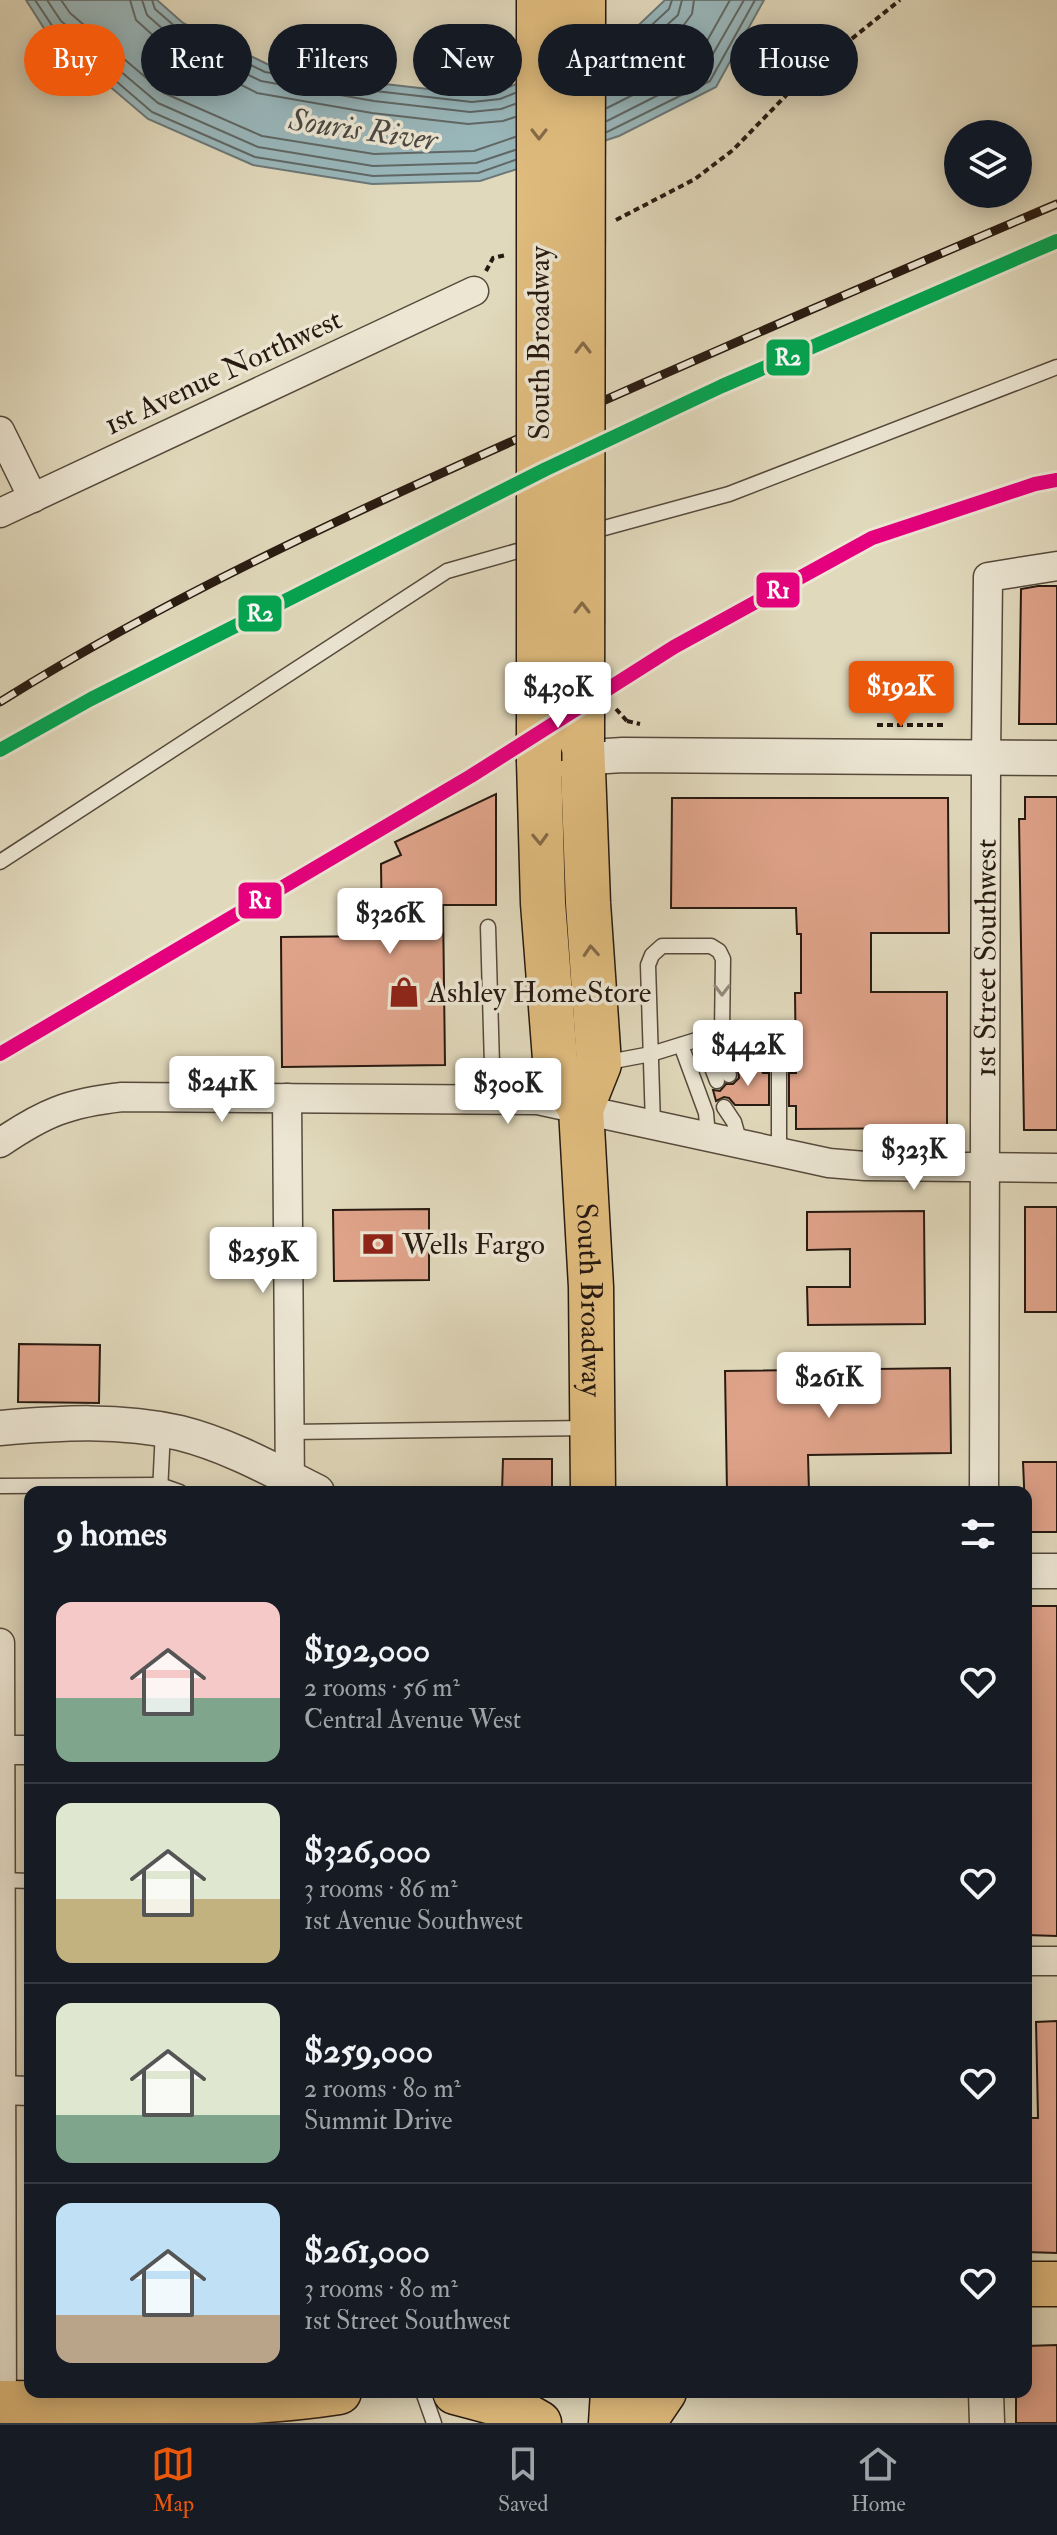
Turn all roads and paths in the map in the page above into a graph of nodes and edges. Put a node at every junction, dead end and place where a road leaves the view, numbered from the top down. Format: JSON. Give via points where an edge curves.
{"nodes":[{"id":1,"x":539,"y":0,"type":"edge"},
{"id":2,"x":583,"y":0,"type":"edge"},
{"id":3,"x":900,"y":0,"type":"edge"},
{"id":4,"x":615,"y":220,"type":"dead end"},
{"id":5,"x":508,"y":255,"type":"dead end"},
{"id":6,"x":474,"y":291,"type":"joint"},
{"id":7,"x":1057,"y":367,"type":"edge"},
{"id":8,"x":0,"y":431,"type":"edge"},
{"id":9,"x":33,"y":498,"type":"junction"},
{"id":10,"x":0,"y":513,"type":"edge"},
{"id":11,"x":1057,"y":566,"type":"edge"},
{"id":12,"x":582,"y":750,"type":"junction"},
{"id":13,"x":1057,"y":758,"type":"edge"},
{"id":14,"x":986,"y":759,"type":"junction"},
{"id":15,"x":539,"y":761,"type":"junction"},
{"id":16,"x":0,"y":862,"type":"edge"},
{"id":17,"x":488,"y":927,"type":"dead end"},
{"id":18,"x":713,"y":1035,"type":"junction"},
{"id":19,"x":681,"y":1045,"type":"junction"},
{"id":20,"x":651,"y":1054,"type":"junction"},
{"id":21,"x":599,"y":1064,"type":"junction"},
{"id":22,"x":723,"y":1078,"type":"dead end"},
{"id":23,"x":287,"y":1098,"type":"junction"},
{"id":24,"x":493,"y":1100,"type":"junction"},
{"id":25,"x":740,"y":1104,"type":"dead end"},
{"id":26,"x":724,"y":1107,"type":"dead end"},
{"id":27,"x":581,"y":1109,"type":"junction"},
{"id":28,"x":653,"y":1125,"type":"junction"},
{"id":29,"x":737,"y":1132,"type":"junction"},
{"id":30,"x":708,"y":1136,"type":"junction"},
{"id":31,"x":0,"y":1143,"type":"edge"},
{"id":32,"x":779,"y":1152,"type":"junction"},
{"id":33,"x":986,"y":1167,"type":"junction"},
{"id":34,"x":1057,"y":1168,"type":"edge"},
{"id":35,"x":0,"y":1428,"type":"edge"},
{"id":36,"x":592,"y":1428,"type":"junction"},
{"id":37,"x":163,"y":1430,"type":"junction"},
{"id":38,"x":290,"y":1432,"type":"junction"},
{"id":39,"x":0,"y":1486,"type":"edge"},
{"id":40,"x":24,"y":1486,"type":"edge"},
{"id":41,"x":160,"y":1486,"type":"edge"},
{"id":42,"x":297,"y":1486,"type":"edge"},
{"id":43,"x":299,"y":1486,"type":"edge"},
{"id":44,"x":593,"y":1486,"type":"edge"},
{"id":45,"x":984,"y":1486,"type":"edge"},
{"id":46,"x":1032,"y":1571,"type":"edge"},
{"id":47,"x":1057,"y":1571,"type":"edge"},
{"id":48,"x":0,"y":1643,"type":"edge"},
{"id":49,"x":1,"y":1750,"type":"edge"},
{"id":50,"x":24,"y":1750,"type":"edge"},
{"id":51,"x":1,"y":1880,"type":"edge"},
{"id":52,"x":24,"y":1881,"type":"edge"},
{"id":53,"x":1032,"y":1961,"type":"edge"},
{"id":54,"x":1057,"y":1961,"type":"edge"},
{"id":55,"x":0,"y":2090,"type":"edge"},
{"id":56,"x":24,"y":2091,"type":"edge"},
{"id":57,"x":1032,"y":2284,"type":"edge"},
{"id":58,"x":1057,"y":2284,"type":"edge"},
{"id":59,"x":319,"y":2398,"type":"edge"},
{"id":60,"x":425,"y":2398,"type":"edge"},
{"id":61,"x":477,"y":2398,"type":"edge"},
{"id":62,"x":613,"y":2398,"type":"edge"},
{"id":63,"x":660,"y":2398,"type":"edge"},
{"id":64,"x":986,"y":2398,"type":"edge"},
{"id":65,"x":295,"y":2405,"type":"edge"},
{"id":66,"x":140,"y":2406,"type":"edge"},
{"id":67,"x":1,"y":2409,"type":"edge"},
{"id":68,"x":434,"y":2423,"type":"edge"},
{"id":69,"x":539,"y":2423,"type":"edge"},
{"id":70,"x":611,"y":2423,"type":"edge"},
{"id":71,"x":643,"y":2423,"type":"edge"},
{"id":72,"x":987,"y":2423,"type":"edge"}],
"edges":[{"from":1,"to":15,"type":"main road","name":"South Broadway","one_way":true,"bridge":true},
{"from":12,"to":2,"type":"main road","name":"South Broadway","one_way":true,"bridge":true},
{"from":3,"to":4,"type":"path","via":[[803,78],[733,150],[695,179]]},
{"from":5,"to":6,"type":"path","via":[[493,258]]},
{"from":6,"to":9,"type":"street","name":"1st Avenue Northwest"},
{"from":7,"to":16,"type":"lane","via":[[729,494],[447,571]]},
{"from":8,"to":9,"type":"street"},
{"from":9,"to":10,"type":"street","name":"1st Avenue Northwest"},
{"from":11,"to":14,"type":"street","name":"1st Street Southwest","via":[[988,577]]},
{"from":12,"to":14,"type":"street"},
{"from":12,"to":15,"type":"street"},
{"from":21,"to":12,"type":"main road","name":"South Broadway","one_way":true},
{"from":13,"to":14,"type":"street"},
{"from":14,"to":33,"type":"street","name":"1st Street Southwest"},
{"from":15,"to":27,"type":"main road","name":"South Broadway","one_way":true,"via":[[556,1072]]},
{"from":17,"to":24,"type":"lane"},
{"from":18,"to":19,"type":"lane"},
{"from":20,"to":18,"type":"lane","one_way":true,"via":[[648,965],[662,946],[711,946],[719,951],[723,959]]},
{"from":18,"to":22,"type":"lane"},
{"from":18,"to":32,"type":"lane","via":[[779,1054]]},
{"from":19,"to":20,"type":"lane"},
{"from":19,"to":30,"type":"lane","via":[[706,1113]]},
{"from":20,"to":21,"type":"lane"},
{"from":20,"to":28,"type":"lane"},
{"from":21,"to":27,"type":"main road","name":"South Broadway"},
{"from":23,"to":24,"type":"street"},
{"from":23,"to":31,"type":"street","via":[[93,1100],[45,1114]]},
{"from":23,"to":38,"type":"street"},
{"from":24,"to":27,"type":"street","via":[[538,1100]]},
{"from":25,"to":29,"type":"lane"},
{"from":26,"to":29,"type":"lane"},
{"from":27,"to":28,"type":"street"},
{"from":27,"to":36,"type":"main road","name":"South Broadway"},
{"from":28,"to":30,"type":"street"},
{"from":29,"to":30,"type":"street"},
{"from":29,"to":32,"type":"street"},
{"from":32,"to":33,"type":"street","via":[[853,1165]]},
{"from":33,"to":34,"type":"street"},
{"from":33,"to":45,"type":"street","name":"1st Street Southwest"},
{"from":35,"to":37,"type":"street","via":[[98,1424]]},
{"from":36,"to":38,"type":"lane"},
{"from":36,"to":44,"type":"main road","name":"South Broadway"},
{"from":37,"to":41,"type":"lane"},
{"from":37,"to":42,"type":"street","via":[[259,1462]]},
{"from":38,"to":43,"type":"street"},
{"from":39,"to":40,"type":"lane"},
{"from":46,"to":47,"type":"street"},
{"from":48,"to":49,"type":"street"},
{"from":49,"to":50,"type":"street"},
{"from":49,"to":51,"type":"street"},
{"from":51,"to":52,"type":"lane"},
{"from":51,"to":55,"type":"street"},
{"from":53,"to":54,"type":"street"},
{"from":55,"to":56,"type":"street"},
{"from":55,"to":67,"type":"street"},
{"from":57,"to":58,"type":"main road"},
{"from":59,"to":65,"type":"main road"},
{"from":60,"to":68,"type":"lane"},
{"from":61,"to":69,"type":"main road","via":[[511,2407]]},
{"from":62,"to":70,"type":"main road"},
{"from":63,"to":71,"type":"main road"},
{"from":64,"to":72,"type":"street"},
{"from":65,"to":66,"type":"main road"},
{"from":66,"to":67,"type":"main road"}]}
